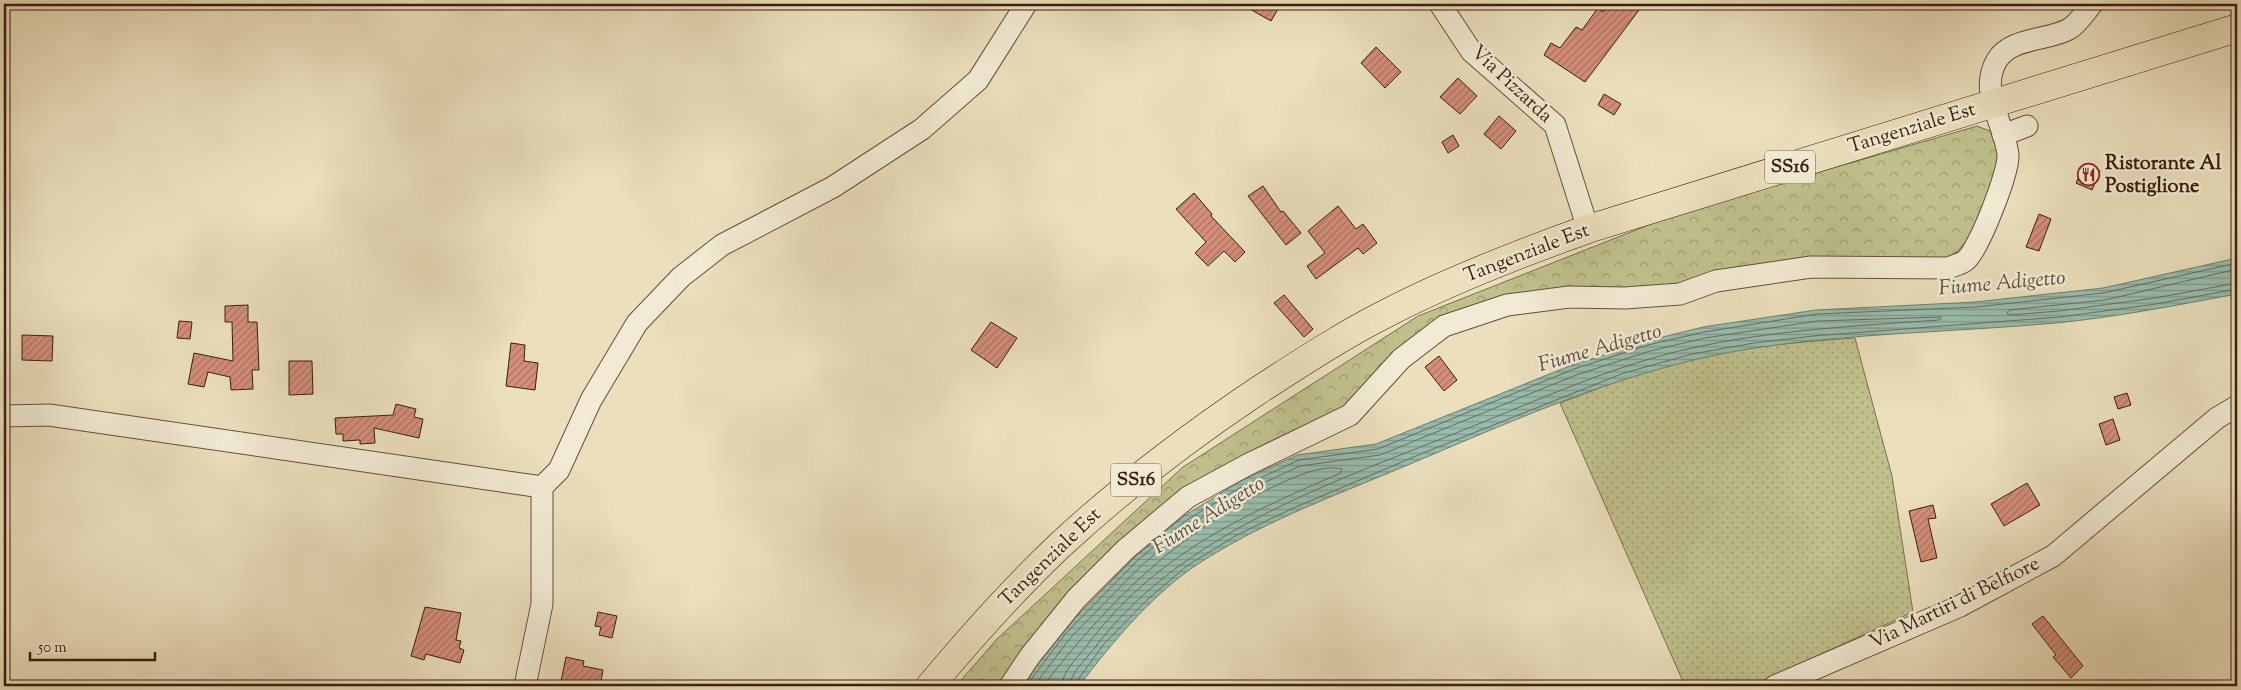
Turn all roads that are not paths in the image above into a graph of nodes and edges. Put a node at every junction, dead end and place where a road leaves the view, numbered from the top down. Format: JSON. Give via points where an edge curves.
{"nodes":[{"id":1,"x":1026,"y":4,"type":"edge"},
{"id":2,"x":1440,"y":4,"type":"edge"},
{"id":3,"x":2092,"y":4,"type":"edge"},
{"id":4,"x":2237,"y":28,"type":"edge"},
{"id":5,"x":1992,"y":105,"type":"junction"},
{"id":6,"x":2028,"y":126,"type":"dead end"},
{"id":7,"x":2003,"y":135,"type":"junction"},
{"id":8,"x":1588,"y":229,"type":"junction"},
{"id":9,"x":2237,"y":406,"type":"edge"},
{"id":10,"x":4,"y":416,"type":"edge"},
{"id":11,"x":542,"y":487,"type":"junction"},
{"id":12,"x":525,"y":686,"type":"edge"},
{"id":13,"x":930,"y":686,"type":"edge"},
{"id":14,"x":1010,"y":686,"type":"edge"},
{"id":15,"x":1775,"y":686,"type":"edge"}],
"edges":[{"from":1,"to":11,"type":"street","via":[[978,80],[922,130],[833,187],[722,245],[681,277],[637,323],[591,400],[559,470]]},
{"from":2,"to":8,"type":"street","name":"Via Pizzarda","via":[[1471,51],[1555,125]]},
{"from":3,"to":5,"type":"street","via":[[2070,29],[2011,47],[1998,58],[1993,70]]},
{"from":4,"to":5,"type":"main road","name":"Tangenziale Est","number":"SS16"},
{"from":5,"to":7,"type":"street"},
{"from":5,"to":8,"type":"main road","name":"Tangenziale Est","number":"SS16"},
{"from":6,"to":7,"type":"street"},
{"from":7,"to":14,"type":"street","via":[[2008,156],[2006,174],[1983,233],[1966,260],[1949,268],[1792,269],[1716,281],[1680,294],[1569,297],[1507,305],[1444,326],[1400,359],[1350,415],[1188,497],[1140,537],[1076,599]]},
{"from":8,"to":13,"type":"main road","name":"Tangenziale Est","number":"SS16","via":[[1539,246],[1388,312],[1318,352],[1200,430],[1057,548],[1000,606]]},
{"from":9,"to":15,"type":"street","name":"Via Martiri di Belfiore","via":[[2217,418],[2053,556],[1960,606]]},
{"from":10,"to":11,"type":"street","via":[[49,415]]},
{"from":11,"to":12,"type":"street","via":[[542,604]]}]}
